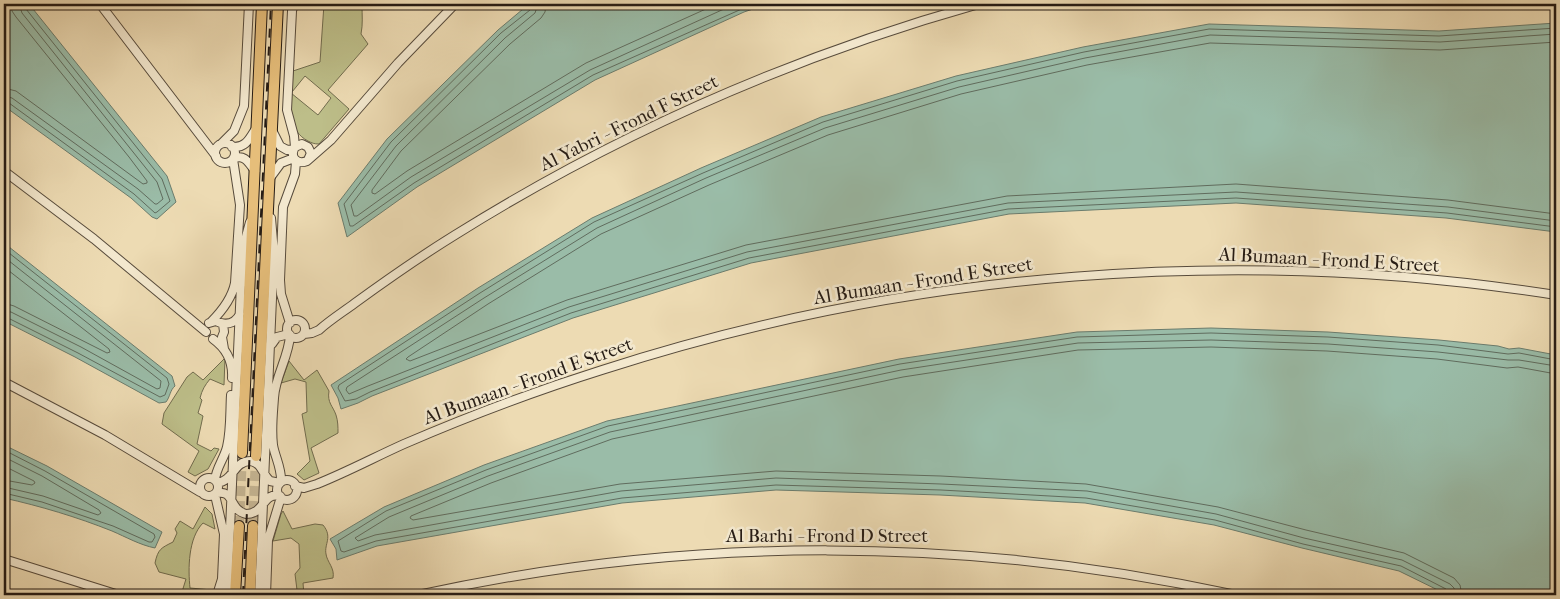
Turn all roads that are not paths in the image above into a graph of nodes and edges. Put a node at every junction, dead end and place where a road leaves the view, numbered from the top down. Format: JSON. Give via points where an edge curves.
{"nodes":[{"id":1,"x":100,"y":4,"type":"edge"},
{"id":2,"x":249,"y":4,"type":"edge"},
{"id":3,"x":256,"y":4,"type":"edge"},
{"id":4,"x":262,"y":4,"type":"edge"},
{"id":5,"x":278,"y":4,"type":"edge"},
{"id":6,"x":294,"y":4,"type":"edge"},
{"id":7,"x":455,"y":4,"type":"edge"},
{"id":8,"x":979,"y":4,"type":"edge"},
{"id":9,"x":262,"y":20,"type":"junction"},
{"id":10,"x":256,"y":128,"type":"junction"},
{"id":11,"x":272,"y":129,"type":"junction"},
{"id":12,"x":292,"y":129,"type":"junction"},
{"id":13,"x":234,"y":131,"type":"junction"},
{"id":14,"x":204,"y":141,"type":"junction"},
{"id":15,"x":220,"y":145,"type":"junction"},
{"id":16,"x":232,"y":146,"type":"junction"},
{"id":17,"x":307,"y":147,"type":"junction"},
{"id":18,"x":323,"y":147,"type":"junction"},
{"id":19,"x":294,"y":148,"type":"junction"},
{"id":20,"x":216,"y":156,"type":"junction"},
{"id":21,"x":233,"y":159,"type":"junction"},
{"id":22,"x":295,"y":160,"type":"junction"},
{"id":23,"x":307,"y":161,"type":"junction"},
{"id":24,"x":223,"y":163,"type":"junction"},
{"id":25,"x":4,"y":171,"type":"edge"},
{"id":26,"x":255,"y":171,"type":"junction"},
{"id":27,"x":295,"y":174,"type":"junction"},
{"id":28,"x":234,"y":177,"type":"junction"},
{"id":29,"x":270,"y":178,"type":"junction"},
{"id":30,"x":268,"y":209,"type":"junction"},
{"id":31,"x":253,"y":215,"type":"junction"},
{"id":32,"x":1556,"y":295,"type":"edge"},
{"id":33,"x":223,"y":309,"type":"junction"},
{"id":34,"x":240,"y":314,"type":"junction"},
{"id":35,"x":272,"y":317,"type":"junction"},
{"id":36,"x":191,"y":320,"type":"junction"},
{"id":37,"x":210,"y":322,"type":"junction"},
{"id":38,"x":220,"y":322,"type":"junction"},
{"id":39,"x":295,"y":329,"type":"junction"},
{"id":40,"x":206,"y":332,"type":"junction"},
{"id":41,"x":239,"y":336,"type":"junction"},
{"id":42,"x":219,"y":337,"type":"junction"},
{"id":43,"x":270,"y":351,"type":"junction"},
{"id":44,"x":4,"y":382,"type":"edge"},
{"id":45,"x":242,"y":453,"type":"tunnel mouth"},
{"id":46,"x":256,"y":456,"type":"tunnel mouth"},
{"id":47,"x":280,"y":468,"type":"junction"},
{"id":48,"x":233,"y":472,"type":"junction"},
{"id":49,"x":265,"y":476,"type":"junction"},
{"id":50,"x":182,"y":481,"type":"junction"},
{"id":51,"x":210,"y":481,"type":"junction"},
{"id":52,"x":322,"y":482,"type":"junction"},
{"id":53,"x":280,"y":483,"type":"junction"},
{"id":54,"x":292,"y":483,"type":"junction"},
{"id":55,"x":210,"y":494,"type":"junction"},
{"id":56,"x":286,"y":498,"type":"junction"},
{"id":57,"x":231,"y":500,"type":"junction"},
{"id":58,"x":263,"y":504,"type":"junction"},
{"id":59,"x":238,"y":526,"type":"tunnel mouth"},
{"id":60,"x":253,"y":526,"type":"tunnel mouth"},
{"id":61,"x":4,"y":559,"type":"edge"},
{"id":62,"x":119,"y":595,"type":"edge"},
{"id":63,"x":217,"y":595,"type":"edge"},
{"id":64,"x":227,"y":595,"type":"edge"},
{"id":65,"x":235,"y":595,"type":"edge"},
{"id":66,"x":250,"y":595,"type":"edge"},
{"id":67,"x":259,"y":595,"type":"edge"},
{"id":68,"x":266,"y":595,"type":"edge"},
{"id":69,"x":418,"y":595,"type":"edge"},
{"id":70,"x":1236,"y":595,"type":"edge"}],
"edges":[{"from":1,"to":14,"type":"street"},
{"from":2,"to":13,"type":"street","via":[[245,99]]},
{"from":3,"to":9,"type":"street"},
{"from":4,"to":9,"type":"main road"},
{"from":5,"to":11,"type":"main road"},
{"from":6,"to":12,"type":"street","via":[[287,105]]},
{"from":7,"to":18,"type":"street"},
{"from":8,"to":39,"type":"street","name":"Al Yabri - Frond F Street","via":[[814,57],[636,133],[472,224],[315,332]]},
{"from":9,"to":10,"type":"main road"},
{"from":10,"to":16,"type":"street","via":[[245,145]]},
{"from":10,"to":26,"type":"main road"},
{"from":11,"to":19,"type":"street","via":[[280,146]]},
{"from":11,"to":29,"type":"main road"},
{"from":12,"to":17,"type":"street"},
{"from":12,"to":19,"type":"street"},
{"from":13,"to":15,"type":"street"},
{"from":13,"to":16,"type":"street"},
{"from":14,"to":15,"type":"street"},
{"from":14,"to":20,"type":"street"},
{"from":15,"to":16,"type":"street"},
{"from":15,"to":20,"type":"street"},
{"from":16,"to":21,"type":"street","via":[[235,151]]},
{"from":17,"to":18,"type":"street"},
{"from":17,"to":19,"type":"street","via":[[300,145]]},
{"from":17,"to":23,"type":"street","via":[[311,153]]},
{"from":18,"to":23,"type":"street"},
{"from":19,"to":22,"type":"street"},
{"from":20,"to":24,"type":"street"},
{"from":21,"to":24,"type":"street"},
{"from":21,"to":26,"type":"street","via":[[245,158]]},
{"from":21,"to":28,"type":"street"},
{"from":22,"to":23,"type":"street"},
{"from":22,"to":27,"type":"street"},
{"from":22,"to":29,"type":"street","via":[[281,163]]},
{"from":23,"to":27,"type":"street"},
{"from":24,"to":28,"type":"street"},
{"from":25,"to":36,"type":"street","via":[[94,239]]},
{"from":26,"to":31,"type":"main road"},
{"from":27,"to":39,"type":"street","via":[[282,213],[280,285]]},
{"from":28,"to":33,"type":"street","via":[[240,205],[236,279]]},
{"from":29,"to":30,"type":"main road"},
{"from":30,"to":35,"type":"street","via":[[274,244]]},
{"from":30,"to":46,"type":"main road"},
{"from":31,"to":34,"type":"street","via":[[244,244]]},
{"from":31,"to":45,"type":"main road"},
{"from":32,"to":52,"type":"street","name":"Al Bumaan - Frond E Street","via":[[1413,278],[1240,270],[1067,277],[930,293],[769,324],[602,370],[480,413]]},
{"from":33,"to":37,"type":"street"},
{"from":33,"to":38,"type":"street"},
{"from":34,"to":38,"type":"street","via":[[234,322]]},
{"from":34,"to":41,"type":"street"},
{"from":35,"to":39,"type":"street","via":[[277,324]]},
{"from":35,"to":43,"type":"street"},
{"from":36,"to":37,"type":"street"},
{"from":36,"to":40,"type":"street"},
{"from":37,"to":38,"type":"street"},
{"from":37,"to":40,"type":"street"},
{"from":38,"to":42,"type":"street","via":[[224,329]]},
{"from":39,"to":43,"type":"street","via":[[275,339]]},
{"from":39,"to":47,"type":"street","via":[[277,376],[274,398],[273,442]]},
{"from":40,"to":42,"type":"street","via":[[209,337]]},
{"from":41,"to":42,"type":"street","via":[[233,333]]},
{"from":41,"to":48,"type":"street"},
{"from":42,"to":51,"type":"street","via":[[232,368],[230,418],[227,447]]},
{"from":43,"to":49,"type":"street"},
{"from":44,"to":50,"type":"street","via":[[105,435]]},
{"from":47,"to":53,"type":"street"},
{"from":47,"to":54,"type":"street"},
{"from":48,"to":49,"type":"street","via":[[242,462],[251,461],[259,464]]},
{"from":48,"to":51,"type":"street","via":[[227,480]]},
{"from":48,"to":57,"type":"street"},
{"from":49,"to":53,"type":"street"},
{"from":49,"to":58,"type":"street"},
{"from":50,"to":51,"type":"street"},
{"from":50,"to":55,"type":"street"},
{"from":51,"to":55,"type":"street","via":[[218,488]]},
{"from":51,"to":55,"type":"street","via":[[199,487]]},
{"from":52,"to":54,"type":"street","name":"Al Bumaan - Frond E Street","via":[[304,488]]},
{"from":52,"to":56,"type":"street","name":"Al Bumaan - Frond E Street","via":[[313,489]]},
{"from":53,"to":54,"type":"street","name":"Al Bumaan - Frond E Street"},
{"from":53,"to":56,"type":"street","via":[[277,491]]},
{"from":54,"to":56,"type":"street","via":[[296,493]]},
{"from":55,"to":57,"type":"street","via":[[225,493]]},
{"from":55,"to":63,"type":"street","via":[[218,510],[224,540],[222,579]]},
{"from":56,"to":58,"type":"street","name":"Al Bumaan - Frond E Street","via":[[271,496]]},
{"from":56,"to":68,"type":"street","via":[[268,540]]},
{"from":57,"to":58,"type":"street","via":[[234,508],[246,514],[258,511]]},
{"from":57,"to":64,"type":"street"},
{"from":58,"to":67,"type":"street"},
{"from":59,"to":65,"type":"main road"},
{"from":60,"to":66,"type":"main road"},
{"from":61,"to":62,"type":"street"},
{"from":69,"to":70,"type":"street","name":"Al Barhi - Frond D Street","via":[[523,575],[632,560],[733,552],[843,549],[1026,560],[1136,575]]}]}
